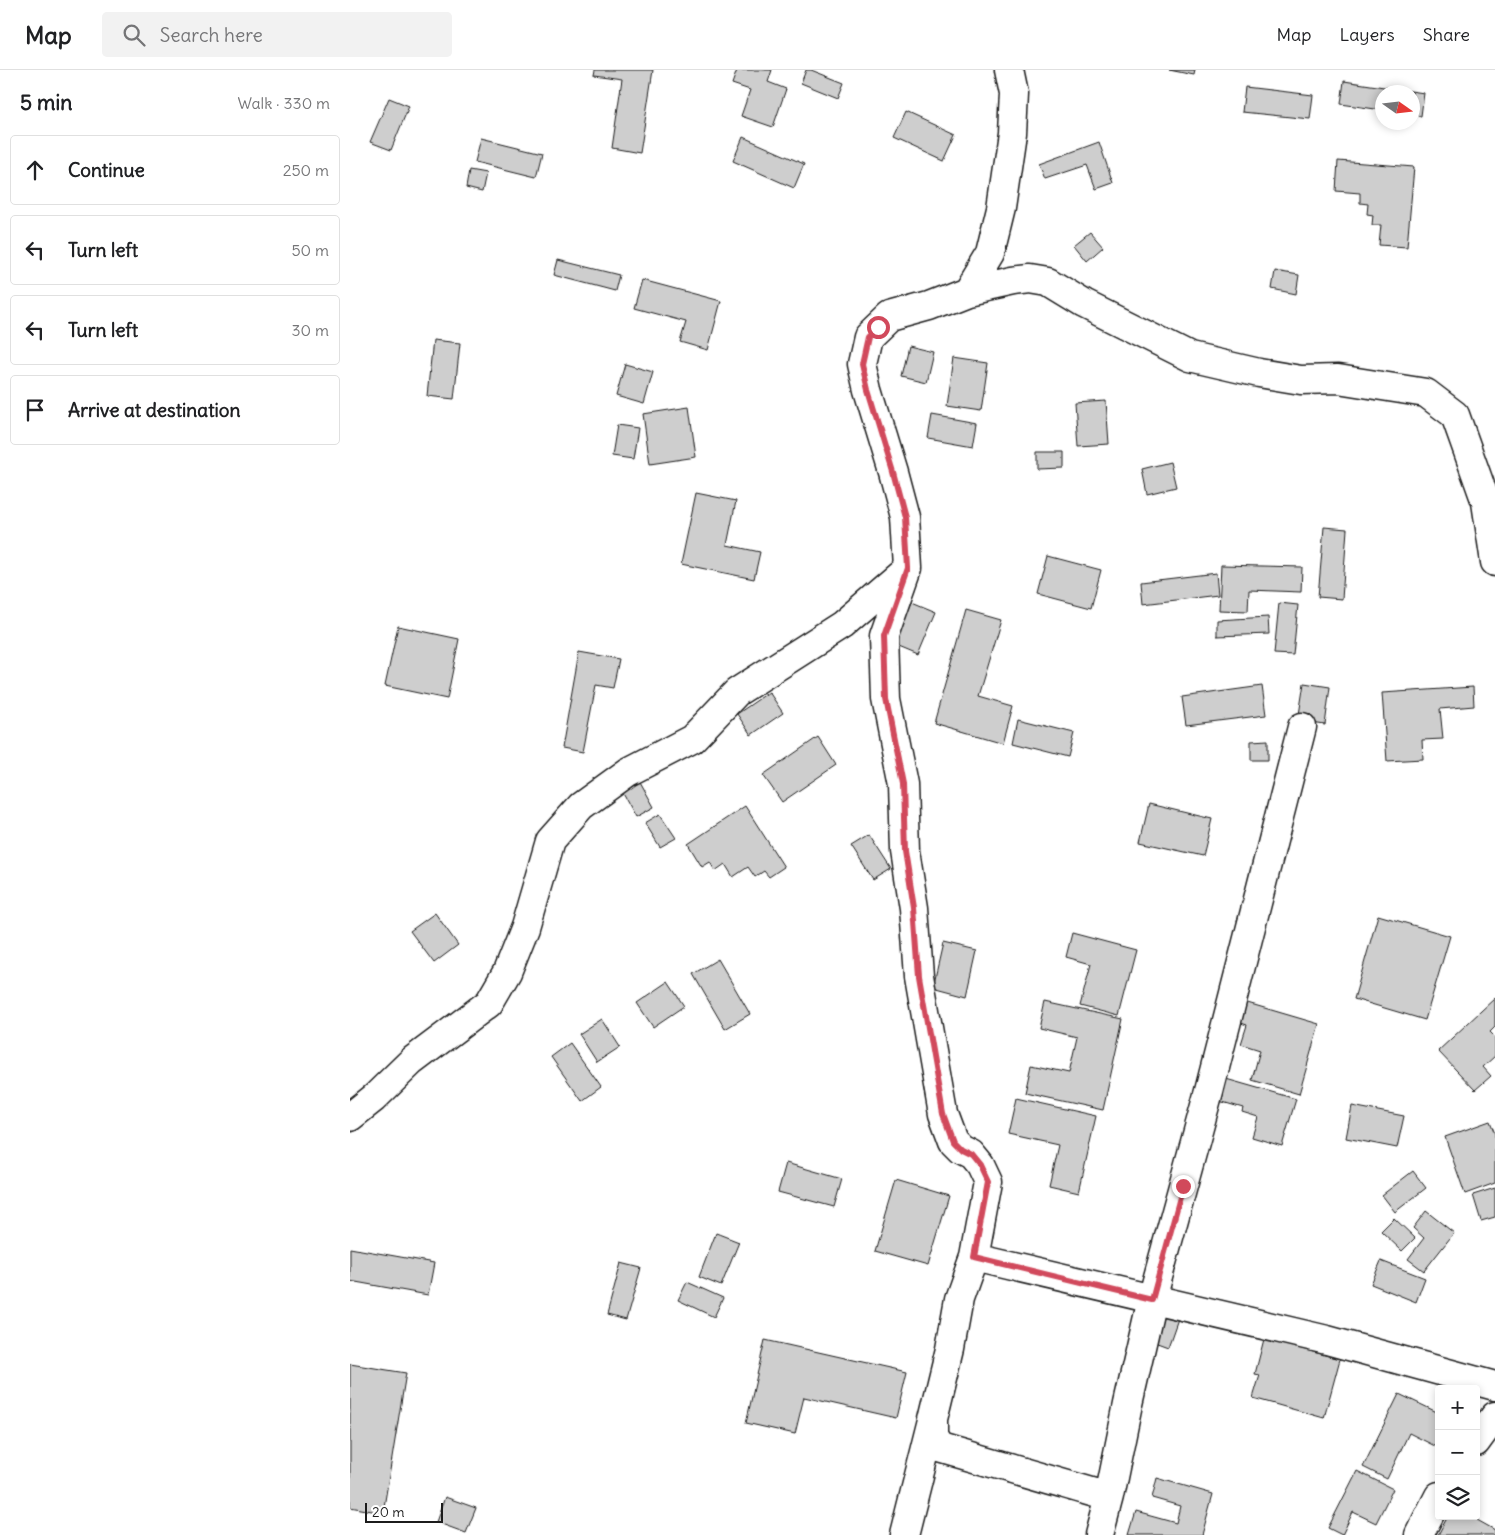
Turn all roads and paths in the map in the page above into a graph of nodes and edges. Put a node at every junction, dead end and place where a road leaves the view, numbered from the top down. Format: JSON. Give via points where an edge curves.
{"nodes":[{"id":1,"x":1009,"y":70,"type":"edge"},
{"id":2,"x":967,"y":291,"type":"junction"},
{"id":3,"x":1495,"y":562,"type":"edge"},
{"id":4,"x":908,"y":568,"type":"junction"},
{"id":5,"x":1302,"y":727,"type":"dead end"},
{"id":6,"x":350,"y":1117,"type":"edge"},
{"id":7,"x":974,"y":1257,"type":"junction"},
{"id":8,"x":1152,"y":1300,"type":"junction"},
{"id":9,"x":1495,"y":1386,"type":"edge"},
{"id":10,"x":1495,"y":1416,"type":"edge"},
{"id":11,"x":933,"y":1419,"type":"junction"},
{"id":12,"x":1480,"y":1437,"type":"edge"},
{"id":13,"x":1109,"y":1497,"type":"junction"},
{"id":14,"x":1435,"y":1504,"type":"edge"},
{"id":15,"x":904,"y":1535,"type":"edge"},
{"id":16,"x":1098,"y":1535,"type":"edge"},
{"id":17,"x":1419,"y":1535,"type":"edge"}],
"edges":[{"from":1,"to":2,"type":"street","via":[[1014,94],[1012,133],[1001,208],[990,253]]},
{"from":2,"to":3,"type":"street","via":[[1030,279],[1048,282],[1084,304],[1190,356],[1301,380],[1338,379],[1426,393],[1455,414],[1486,502]]},
{"from":2,"to":4,"type":"street","via":[[889,318],[868,337],[862,364],[905,517]]},
{"from":4,"to":6,"type":"street","via":[[842,626],[737,692],[692,739],[628,772],[581,806],[550,841],[525,927],[507,972],[489,1003],[412,1061]]},
{"from":4,"to":7,"type":"street","via":[[884,636],[886,699],[903,784],[905,851],[914,908],[919,976],[943,1114],[953,1141],[971,1154],[988,1182]]},
{"from":5,"to":8,"type":"street"},
{"from":7,"to":8,"type":"street"},
{"from":7,"to":11,"type":"street","via":[[959,1299]]},
{"from":8,"to":9,"type":"street","via":[[1327,1340]]},
{"from":8,"to":13,"type":"street"},
{"from":10,"to":12,"type":"street"},
{"from":11,"to":13,"type":"street","via":[[933,1438],[940,1448]]},
{"from":11,"to":15,"type":"street"},
{"from":13,"to":16,"type":"street"},
{"from":14,"to":17,"type":"street"}]}
